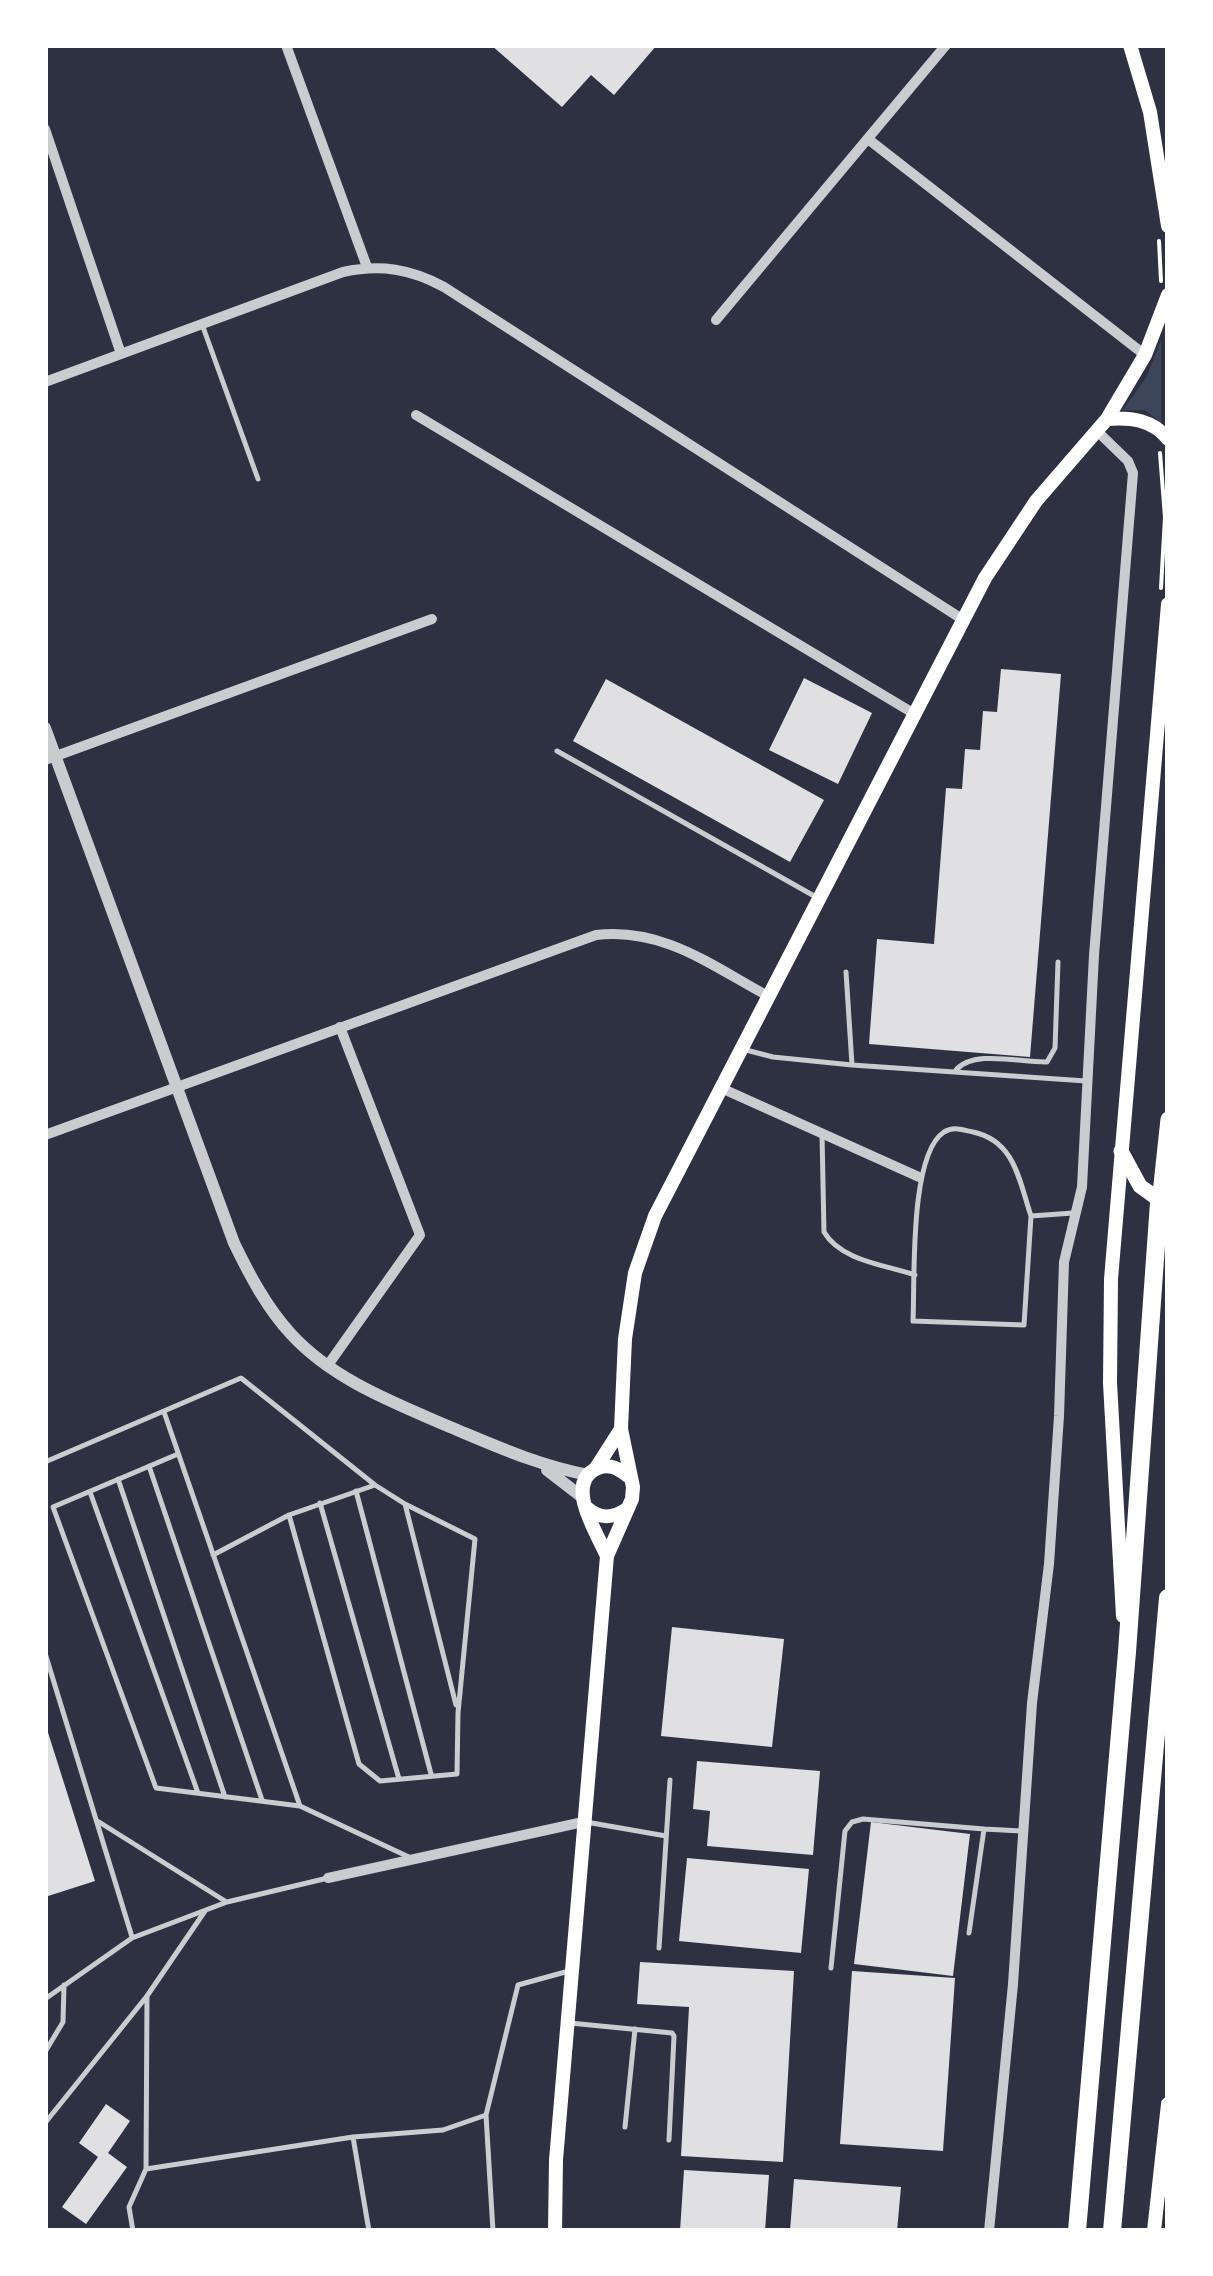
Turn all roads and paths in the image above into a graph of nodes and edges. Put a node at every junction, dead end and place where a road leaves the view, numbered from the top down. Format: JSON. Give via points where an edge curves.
{"nodes":[{"id":1,"x":286,"y":45,"type":"edge"},
{"id":2,"x":946,"y":45,"type":"edge"},
{"id":3,"x":1130,"y":45,"type":"edge"},
{"id":4,"x":45,"y":129,"type":"edge"},
{"id":5,"x":868,"y":139,"type":"junction"},
{"id":6,"x":1168,"y":226,"type":"edge"},
{"id":7,"x":368,"y":266,"type":"junction"},
{"id":8,"x":1168,"y":295,"type":"edge"},
{"id":9,"x":716,"y":320,"type":"dead end"},
{"id":10,"x":202,"y":324,"type":"junction"},
{"id":11,"x":121,"y":354,"type":"junction"},
{"id":12,"x":1145,"y":355,"type":"junction"},
{"id":13,"x":45,"y":382,"type":"edge"},
{"id":14,"x":416,"y":415,"type":"dead end"},
{"id":15,"x":1102,"y":425,"type":"junction"},
{"id":16,"x":1168,"y":439,"type":"edge"},
{"id":17,"x":258,"y":479,"type":"dead end"},
{"id":18,"x":1168,"y":604,"type":"edge"},
{"id":19,"x":962,"y":618,"type":"junction"},
{"id":20,"x":432,"y":619,"type":"dead end"},
{"id":21,"x":913,"y":714,"type":"junction"},
{"id":22,"x":45,"y":728,"type":"edge"},
{"id":23,"x":557,"y":751,"type":"dead end"},
{"id":24,"x":50,"y":759,"type":"edge"},
{"id":25,"x":818,"y":898,"type":"junction"},
{"id":26,"x":1058,"y":962,"type":"dead end"},
{"id":27,"x":846,"y":972,"type":"dead end"},
{"id":28,"x":768,"y":996,"type":"junction"},
{"id":29,"x":340,"y":1027,"type":"junction"},
{"id":30,"x":741,"y":1049,"type":"junction"},
{"id":31,"x":852,"y":1065,"type":"junction"},
{"id":32,"x":956,"y":1070,"type":"junction"},
{"id":33,"x":1086,"y":1081,"type":"junction"},
{"id":34,"x":177,"y":1086,"type":"junction"},
{"id":35,"x":721,"y":1088,"type":"junction"},
{"id":36,"x":1168,"y":1119,"type":"edge"},
{"id":37,"x":822,"y":1134,"type":"junction"},
{"id":38,"x":45,"y":1135,"type":"edge"},
{"id":39,"x":1121,"y":1151,"type":"junction"},
{"id":40,"x":919,"y":1177,"type":"junction"},
{"id":41,"x":1164,"y":1204,"type":"edge"},
{"id":42,"x":1076,"y":1212,"type":"junction"},
{"id":43,"x":1031,"y":1216,"type":"junction"},
{"id":44,"x":915,"y":1274,"type":"junction"},
{"id":45,"x":328,"y":1365,"type":"junction"},
{"id":46,"x":164,"y":1412,"type":"junction"},
{"id":47,"x":620,"y":1429,"type":"junction"},
{"id":48,"x":178,"y":1454,"type":"junction"},
{"id":49,"x":45,"y":1462,"type":"edge"},
{"id":50,"x":148,"y":1466,"type":"junction"},
{"id":51,"x":542,"y":1466,"type":"junction"},
{"id":52,"x":592,"y":1472,"type":"junction"},
{"id":53,"x":628,"y":1476,"type":"junction"},
{"id":54,"x":118,"y":1479,"type":"junction"},
{"id":55,"x":375,"y":1485,"type":"junction"},
{"id":56,"x":356,"y":1491,"type":"junction"},
{"id":57,"x":90,"y":1492,"type":"junction"},
{"id":58,"x":584,"y":1502,"type":"junction"},
{"id":59,"x":320,"y":1503,"type":"junction"},
{"id":60,"x":406,"y":1504,"type":"junction"},
{"id":61,"x":627,"y":1509,"type":"junction"},
{"id":62,"x":289,"y":1516,"type":"junction"},
{"id":63,"x":213,"y":1555,"type":"junction"},
{"id":64,"x":607,"y":1556,"type":"junction"},
{"id":65,"x":1168,"y":1598,"type":"edge"},
{"id":66,"x":1127,"y":1652,"type":"junction"},
{"id":67,"x":45,"y":1653,"type":"edge"},
{"id":68,"x":458,"y":1713,"type":"junction"},
{"id":69,"x":431,"y":1775,"type":"junction"},
{"id":70,"x":399,"y":1779,"type":"junction"},
{"id":71,"x":670,"y":1780,"type":"dead end"},
{"id":72,"x":198,"y":1793,"type":"junction"},
{"id":73,"x":225,"y":1797,"type":"junction"},
{"id":74,"x":262,"y":1801,"type":"junction"},
{"id":75,"x":300,"y":1806,"type":"junction"},
{"id":76,"x":96,"y":1820,"type":"junction"},
{"id":77,"x":584,"y":1822,"type":"junction"},
{"id":78,"x":984,"y":1829,"type":"junction"},
{"id":79,"x":1024,"y":1832,"type":"junction"},
{"id":80,"x":666,"y":1836,"type":"junction"},
{"id":81,"x":414,"y":1860,"type":"junction"},
{"id":82,"x":328,"y":1878,"type":"joint"},
{"id":83,"x":227,"y":1902,"type":"junction"},
{"id":84,"x":207,"y":1908,"type":"junction"},
{"id":85,"x":969,"y":1934,"type":"dead end"},
{"id":86,"x":132,"y":1938,"type":"junction"},
{"id":87,"x":659,"y":1948,"type":"dead end"},
{"id":88,"x":831,"y":1968,"type":"dead end"},
{"id":89,"x":572,"y":1971,"type":"junction"},
{"id":90,"x":64,"y":1985,"type":"junction"},
{"id":91,"x":147,"y":1996,"type":"junction"},
{"id":92,"x":45,"y":1998,"type":"edge"},
{"id":93,"x":567,"y":2023,"type":"junction"},
{"id":94,"x":635,"y":2029,"type":"junction"},
{"id":95,"x":45,"y":2052,"type":"edge"},
{"id":96,"x":1168,"y":2104,"type":"edge"},
{"id":97,"x":486,"y":2115,"type":"junction"},
{"id":98,"x":45,"y":2123,"type":"edge"},
{"id":99,"x":625,"y":2127,"type":"dead end"},
{"id":100,"x":353,"y":2137,"type":"junction"},
{"id":101,"x":668,"y":2140,"type":"dead end"},
{"id":102,"x":146,"y":2169,"type":"junction"},
{"id":103,"x":133,"y":2231,"type":"edge"},
{"id":104,"x":370,"y":2231,"type":"edge"},
{"id":105,"x":494,"y":2231,"type":"edge"},
{"id":106,"x":554,"y":2231,"type":"edge"},
{"id":107,"x":988,"y":2231,"type":"edge"},
{"id":108,"x":1076,"y":2231,"type":"edge"},
{"id":109,"x":1112,"y":2231,"type":"edge"},
{"id":110,"x":1154,"y":2231,"type":"edge"}],
"edges":[{"from":1,"to":7,"type":"street"},
{"from":2,"to":5,"type":"street"},
{"from":3,"to":6,"type":"main road","via":[[1150,112]]},
{"from":4,"to":11,"type":"street"},
{"from":5,"to":9,"type":"street"},
{"from":5,"to":12,"type":"street"},
{"from":7,"to":10,"type":"street"},
{"from":7,"to":19,"type":"street","via":[[399,269],[444,287]]},
{"from":8,"to":12,"type":"main road"},
{"from":10,"to":11,"type":"street"},
{"from":10,"to":17,"type":"lane"},
{"from":11,"to":13,"type":"street"},
{"from":12,"to":15,"type":"main road"},
{"from":14,"to":21,"type":"street"},
{"from":15,"to":16,"type":"main road","via":[[1140,420]]},
{"from":15,"to":19,"type":"main road","via":[[1027,513]]},
{"from":15,"to":33,"type":"street","via":[[1133,473]]},
{"from":18,"to":39,"type":"main road"},
{"from":19,"to":21,"type":"main road"},
{"from":20,"to":24,"type":"street"},
{"from":21,"to":25,"type":"main road"},
{"from":22,"to":24,"type":"street"},
{"from":23,"to":25,"type":"lane"},
{"from":24,"to":34,"type":"street"},
{"from":25,"to":28,"type":"main road"},
{"from":26,"to":32,"type":"lane","via":[[1055,1048],[1047,1062],[980,1059]]},
{"from":27,"to":31,"type":"lane"},
{"from":28,"to":29,"type":"street","via":[[670,943],[622,932],[572,941]]},
{"from":28,"to":30,"type":"main road"},
{"from":29,"to":34,"type":"street"},
{"from":29,"to":45,"type":"street","via":[[420,1235]]},
{"from":30,"to":31,"type":"lane"},
{"from":30,"to":35,"type":"main road"},
{"from":31,"to":32,"type":"lane"},
{"from":32,"to":33,"type":"lane"},
{"from":33,"to":42,"type":"street"},
{"from":34,"to":38,"type":"street"},
{"from":34,"to":45,"type":"street","via":[[251,1278],[292,1336]]},
{"from":35,"to":37,"type":"street"},
{"from":35,"to":47,"type":"main road","via":[[655,1216],[634,1273]]},
{"from":36,"to":41,"type":"highway"},
{"from":37,"to":40,"type":"street"},
{"from":37,"to":44,"type":"lane","via":[[824,1232],[830,1242]]},
{"from":39,"to":41,"type":"highway","via":[[1140,1186]]},
{"from":39,"to":66,"type":"main road","via":[[1110,1363]]},
{"from":40,"to":43,"type":"lane","via":[[946,1130],[992,1136],[1012,1160]]},
{"from":40,"to":44,"type":"lane"},
{"from":41,"to":66,"type":"highway"},
{"from":42,"to":43,"type":"lane"},
{"from":42,"to":79,"type":"street","via":[[1064,1262],[1053,1514]]},
{"from":43,"to":44,"type":"lane","via":[[1024,1325],[913,1321]]},
{"from":45,"to":51,"type":"street","via":[[382,1398]]},
{"from":46,"to":48,"type":"lane"},
{"from":46,"to":49,"type":"lane"},
{"from":46,"to":55,"type":"lane","via":[[241,1378]]},
{"from":47,"to":52,"type":"main road"},
{"from":47,"to":53,"type":"main road"},
{"from":48,"to":50,"type":"lane"},
{"from":48,"to":63,"type":"lane"},
{"from":50,"to":54,"type":"lane"},
{"from":50,"to":74,"type":"lane"},
{"from":51,"to":52,"type":"street"},
{"from":51,"to":58,"type":"street"},
{"from":52,"to":53,"type":"main road","via":[[608,1466]]},
{"from":52,"to":58,"type":"main road","via":[[582,1485]]},
{"from":53,"to":61,"type":"main road","via":[[633,1487]]},
{"from":54,"to":57,"type":"lane"},
{"from":54,"to":73,"type":"lane"},
{"from":55,"to":56,"type":"lane"},
{"from":55,"to":60,"type":"lane"},
{"from":56,"to":59,"type":"lane"},
{"from":56,"to":69,"type":"lane"},
{"from":57,"to":72,"type":"lane"},
{"from":57,"to":72,"type":"lane","via":[[53,1507],[156,1788]]},
{"from":58,"to":61,"type":"main road","via":[[606,1518]]},
{"from":58,"to":64,"type":"main road"},
{"from":59,"to":62,"type":"lane"},
{"from":59,"to":70,"type":"lane"},
{"from":60,"to":68,"type":"lane"},
{"from":60,"to":68,"type":"lane","via":[[475,1539]]},
{"from":61,"to":64,"type":"main road"},
{"from":62,"to":63,"type":"lane"},
{"from":62,"to":70,"type":"lane","via":[[359,1764],[380,1780]]},
{"from":63,"to":75,"type":"lane"},
{"from":64,"to":77,"type":"main road"},
{"from":65,"to":109,"type":"highway"},
{"from":66,"to":108,"type":"highway"},
{"from":67,"to":76,"type":"lane"},
{"from":68,"to":69,"type":"lane","via":[[458,1774]]},
{"from":69,"to":70,"type":"lane"},
{"from":71,"to":80,"type":"lane"},
{"from":72,"to":73,"type":"lane"},
{"from":73,"to":74,"type":"lane"},
{"from":74,"to":75,"type":"lane"},
{"from":75,"to":81,"type":"lane"},
{"from":76,"to":83,"type":"lane"},
{"from":76,"to":86,"type":"lane"},
{"from":77,"to":80,"type":"lane"},
{"from":77,"to":81,"type":"street"},
{"from":77,"to":89,"type":"main road"},
{"from":78,"to":79,"type":"lane"},
{"from":78,"to":85,"type":"lane"},
{"from":78,"to":88,"type":"lane","via":[[852,1822],[845,1831]]},
{"from":79,"to":107,"type":"street"},
{"from":80,"to":87,"type":"lane"},
{"from":81,"to":82,"type":"street"},
{"from":82,"to":83,"type":"lane"},
{"from":83,"to":84,"type":"lane"},
{"from":84,"to":86,"type":"lane"},
{"from":84,"to":91,"type":"lane"},
{"from":86,"to":90,"type":"lane"},
{"from":89,"to":93,"type":"main road"},
{"from":89,"to":97,"type":"lane","via":[[518,1985]]},
{"from":90,"to":92,"type":"lane"},
{"from":90,"to":95,"type":"lane","via":[[63,2022]]},
{"from":91,"to":98,"type":"lane"},
{"from":91,"to":102,"type":"lane"},
{"from":93,"to":94,"type":"lane"},
{"from":93,"to":106,"type":"main road"},
{"from":94,"to":99,"type":"lane"},
{"from":94,"to":101,"type":"lane","via":[[674,2036]]},
{"from":96,"to":110,"type":"main road"},
{"from":97,"to":100,"type":"lane","via":[[443,2130]]},
{"from":97,"to":105,"type":"lane"},
{"from":100,"to":102,"type":"lane"},
{"from":100,"to":104,"type":"lane"},
{"from":102,"to":103,"type":"lane","via":[[129,2207]]}]}
